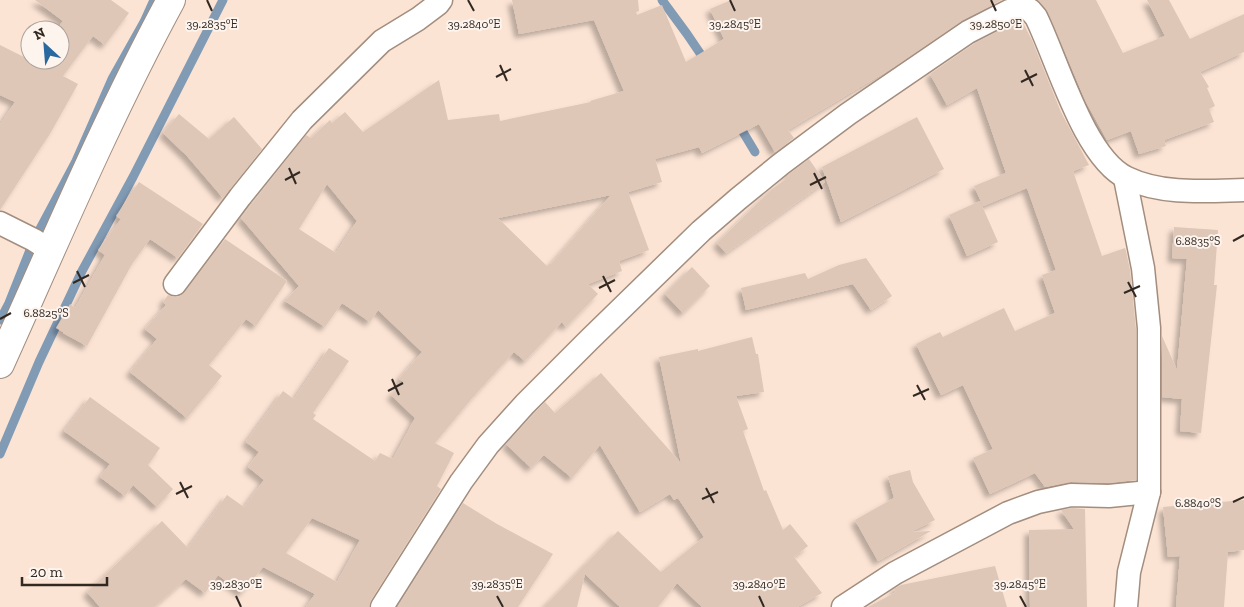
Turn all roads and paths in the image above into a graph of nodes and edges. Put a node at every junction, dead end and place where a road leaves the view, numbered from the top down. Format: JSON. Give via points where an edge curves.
{"nodes":[{"id":1,"x":171,"y":0,"type":"edge"},
{"id":2,"x":441,"y":0,"type":"edge"},
{"id":3,"x":1022,"y":4,"type":"edge"},
{"id":4,"x":1125,"y":178,"type":"junction"},
{"id":5,"x":1244,"y":190,"type":"edge"},
{"id":6,"x":0,"y":223,"type":"edge"},
{"id":7,"x":50,"y":252,"type":"junction"},
{"id":8,"x":175,"y":284,"type":"dead end"},
{"id":9,"x":0,"y":364,"type":"edge"},
{"id":10,"x":1149,"y":492,"type":"junction"},
{"id":11,"x":382,"y":607,"type":"edge"},
{"id":12,"x":843,"y":607,"type":"edge"},
{"id":13,"x":1126,"y":607,"type":"edge"}],
"edges":[{"from":1,"to":7,"type":"street","via":[[104,132]]},
{"from":2,"to":8,"type":"street","via":[[382,41],[302,120]]},
{"from":3,"to":4,"type":"street","via":[[1036,17],[1092,144]]},
{"from":3,"to":11,"type":"street","via":[[968,32],[848,114],[781,164],[701,231],[590,338],[488,445]]},
{"from":4,"to":5,"type":"street","via":[[1163,188]]},
{"from":4,"to":10,"type":"street","via":[[1143,268],[1149,328]]},
{"from":6,"to":7,"type":"street"},
{"from":7,"to":9,"type":"street"},
{"from":10,"to":12,"type":"street","via":[[1070,496],[1038,502],[1008,513],[895,573]]},
{"from":10,"to":13,"type":"street","via":[[1129,572]]}]}
